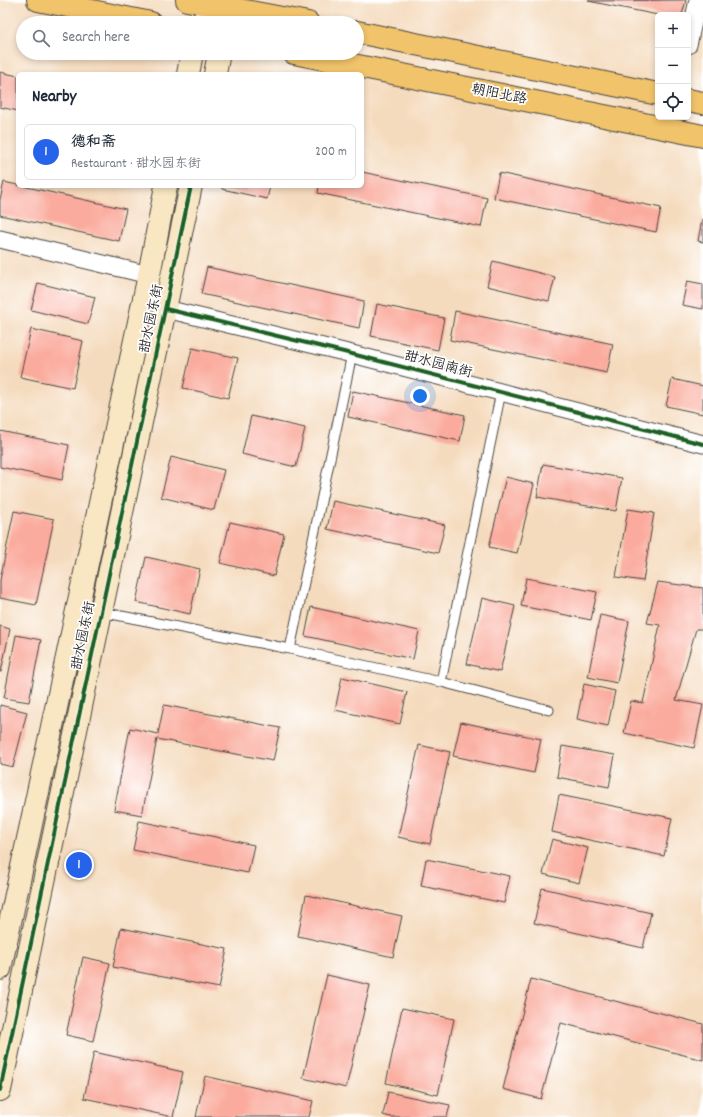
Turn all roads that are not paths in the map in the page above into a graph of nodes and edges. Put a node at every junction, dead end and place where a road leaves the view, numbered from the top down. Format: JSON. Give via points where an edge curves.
{"nodes":[{"id":1,"x":38,"y":0,"type":"edge"},
{"id":2,"x":187,"y":0,"type":"edge"},
{"id":3,"x":698,"y":0,"type":"edge"},
{"id":4,"x":211,"y":13,"type":"edge"},
{"id":5,"x":116,"y":16,"type":"edge"},
{"id":6,"x":240,"y":16,"type":"edge"},
{"id":7,"x":691,"y":32,"type":"edge"},
{"id":8,"x":364,"y":33,"type":"edge"},
{"id":9,"x":191,"y":60,"type":"edge"},
{"id":10,"x":218,"y":60,"type":"edge"},
{"id":11,"x":328,"y":60,"type":"edge"},
{"id":12,"x":188,"y":72,"type":"edge"},
{"id":13,"x":215,"y":72,"type":"edge"},
{"id":14,"x":655,"y":93,"type":"edge"},
{"id":15,"x":691,"y":101,"type":"edge"},
{"id":16,"x":703,"y":103,"type":"edge"},
{"id":17,"x":703,"y":136,"type":"edge"},
{"id":18,"x":166,"y":188,"type":"edge"},
{"id":19,"x":191,"y":188,"type":"edge"},
{"id":20,"x":0,"y":239,"type":"edge"},
{"id":21,"x":149,"y":275,"type":"junction"},
{"id":22,"x":166,"y":309,"type":"junction"},
{"id":23,"x":352,"y":354,"type":"junction"},
{"id":24,"x":501,"y":392,"type":"junction"},
{"id":25,"x":703,"y":444,"type":"edge"},
{"id":26,"x":101,"y":612,"type":"junction"},
{"id":27,"x":290,"y":650,"type":"junction"},
{"id":28,"x":441,"y":682,"type":"junction"},
{"id":29,"x":549,"y":710,"type":"dead end"},
{"id":30,"x":0,"y":969,"type":"edge"},
{"id":31,"x":0,"y":1090,"type":"edge"}],
"edges":[{"from":1,"to":5,"type":"main road"},
{"from":2,"to":4,"type":"main road"},
{"from":3,"to":7,"type":"street"},
{"from":4,"to":6,"type":"main road"},
{"from":8,"to":14,"type":"main road"},
{"from":9,"to":12,"type":"street"},
{"from":10,"to":13,"type":"street"},
{"from":11,"to":17,"type":"main road","name":"朝阳北路"},
{"from":15,"to":16,"type":"main road"},
{"from":18,"to":21,"type":"street","name":"甜水园东街"},
{"from":19,"to":22,"type":"street","name":"甜水园东街"},
{"from":20,"to":21,"type":"street"},
{"from":21,"to":30,"type":"street","name":"甜水园东街"},
{"from":22,"to":23,"type":"street","name":"甜水园南街"},
{"from":22,"to":26,"type":"street","name":"甜水园东街"},
{"from":23,"to":24,"type":"street","name":"甜水园南街"},
{"from":23,"to":27,"type":"lane"},
{"from":24,"to":25,"type":"street","name":"甜水园南街"},
{"from":24,"to":28,"type":"lane"},
{"from":26,"to":27,"type":"lane"},
{"from":26,"to":31,"type":"street","name":"甜水园东街"},
{"from":27,"to":28,"type":"lane"},
{"from":28,"to":29,"type":"lane"}]}
